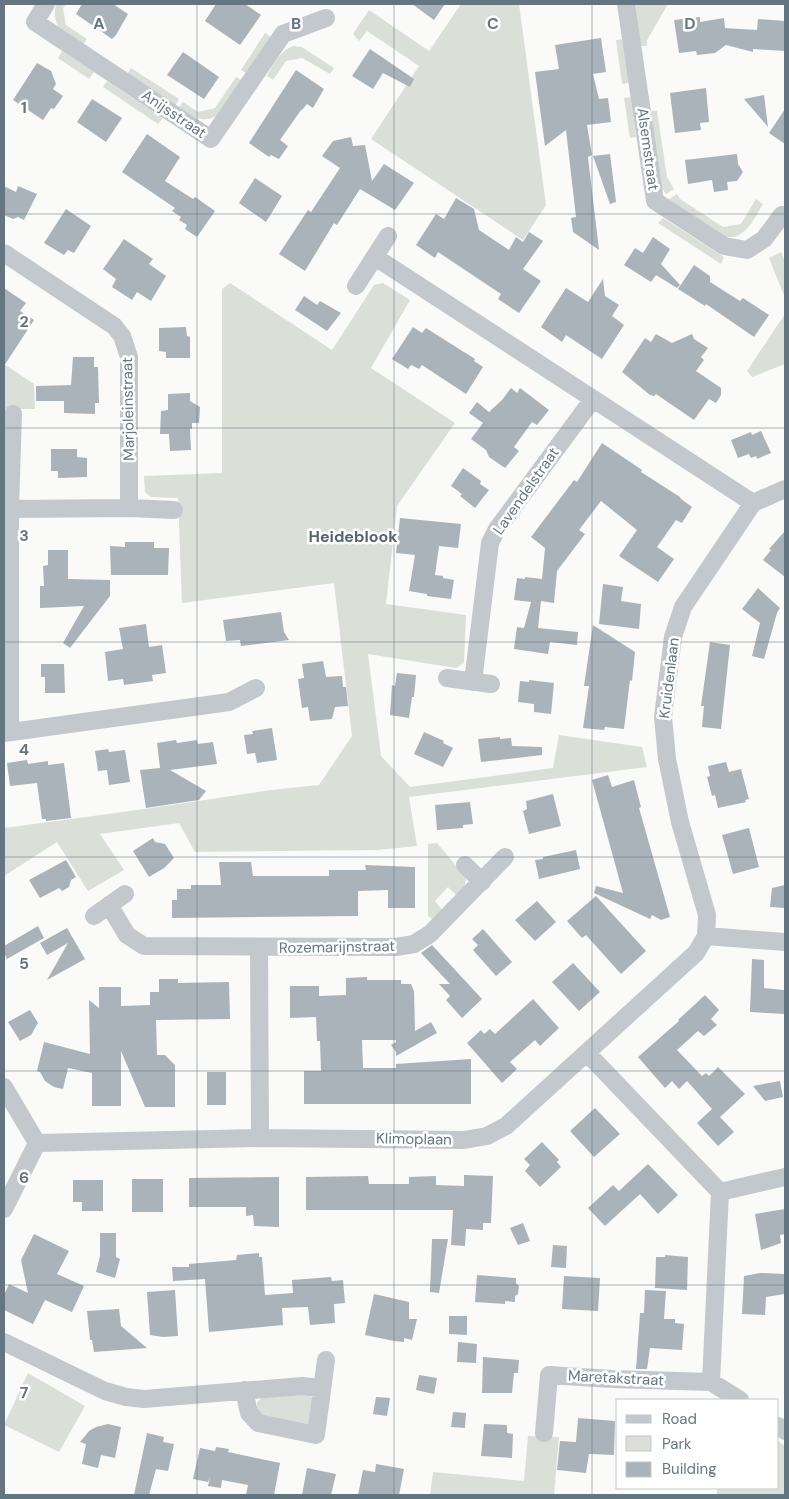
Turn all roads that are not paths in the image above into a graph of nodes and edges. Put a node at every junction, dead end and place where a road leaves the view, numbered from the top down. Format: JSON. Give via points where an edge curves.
{"nodes":[{"id":1,"x":46,"y":4,"type":"edge"},
{"id":2,"x":626,"y":4,"type":"edge"},
{"id":3,"x":326,"y":18,"type":"dead end"},
{"id":4,"x":782,"y":215,"type":"dead end"},
{"id":5,"x":388,"y":236,"type":"dead end"},
{"id":6,"x":4,"y":253,"type":"edge"},
{"id":7,"x":375,"y":257,"type":"junction"},
{"id":8,"x":356,"y":286,"type":"dead end"},
{"id":9,"x":593,"y":399,"type":"junction"},
{"id":10,"x":13,"y":414,"type":"dead end"},
{"id":11,"x":785,"y":489,"type":"edge"},
{"id":12,"x":753,"y":503,"type":"junction"},
{"id":13,"x":129,"y":508,"type":"junction"},
{"id":14,"x":10,"y":509,"type":"junction"},
{"id":15,"x":174,"y":510,"type":"dead end"},
{"id":16,"x":447,"y":678,"type":"dead end"},
{"id":17,"x":473,"y":682,"type":"junction"},
{"id":18,"x":491,"y":684,"type":"dead end"},
{"id":19,"x":256,"y":688,"type":"dead end"},
{"id":20,"x":7,"y":732,"type":"edge"},
{"id":21,"x":505,"y":857,"type":"dead end"},
{"id":22,"x":465,"y":865,"type":"dead end"},
{"id":23,"x":482,"y":882,"type":"junction"},
{"id":24,"x":125,"y":894,"type":"dead end"},
{"id":25,"x":109,"y":905,"type":"junction"},
{"id":26,"x":94,"y":916,"type":"dead end"},
{"id":27,"x":706,"y":936,"type":"junction"},
{"id":28,"x":785,"y":942,"type":"edge"},
{"id":29,"x":259,"y":948,"type":"junction"},
{"id":30,"x":588,"y":1053,"type":"junction"},
{"id":31,"x":4,"y":1087,"type":"edge"},
{"id":32,"x":260,"y":1138,"type":"junction"},
{"id":33,"x":37,"y":1143,"type":"junction"},
{"id":34,"x":785,"y":1177,"type":"edge"},
{"id":35,"x":720,"y":1192,"type":"junction"},
{"id":36,"x":4,"y":1209,"type":"edge"},
{"id":37,"x":4,"y":1342,"type":"edge"},
{"id":38,"x":326,"y":1360,"type":"dead end"},
{"id":39,"x":711,"y":1382,"type":"junction"},
{"id":40,"x":322,"y":1388,"type":"junction"},
{"id":41,"x":244,"y":1390,"type":"junction"},
{"id":42,"x":738,"y":1399,"type":"edge"},
{"id":43,"x":544,"y":1432,"type":"dead end"}],
"edges":[{"from":1,"to":3,"type":"street","name":"Anijsstraat","via":[[35,22],[211,139],[283,34]]},
{"from":2,"to":4,"type":"street","name":"Alsemstraat","via":[[655,201],[724,246],[746,250],[764,239]]},
{"from":5,"to":7,"type":"street"},
{"from":6,"to":13,"type":"street","name":"Marjoleinstraat","via":[[114,326],[122,336],[129,357]]},
{"from":7,"to":8,"type":"street"},
{"from":7,"to":9,"type":"street"},
{"from":9,"to":12,"type":"street"},
{"from":9,"to":17,"type":"street","name":"Lavendelstraat","via":[[490,543]]},
{"from":10,"to":14,"type":"street"},
{"from":11,"to":12,"type":"street"},
{"from":12,"to":27,"type":"street","name":"Kruidenlaan","via":[[683,607],[673,637],[663,717],[678,814],[707,915]]},
{"from":13,"to":14,"type":"street"},
{"from":13,"to":15,"type":"street"},
{"from":14,"to":20,"type":"street"},
{"from":16,"to":17,"type":"street"},
{"from":17,"to":18,"type":"street"},
{"from":19,"to":20,"type":"street","via":[[229,702]]},
{"from":21,"to":23,"type":"street","name":"Rozemarijnstraat"},
{"from":22,"to":23,"type":"street"},
{"from":23,"to":29,"type":"street","name":"Rozemarijnstraat","via":[[430,934],[414,944],[396,947]]},
{"from":24,"to":25,"type":"street"},
{"from":25,"to":26,"type":"street"},
{"from":25,"to":29,"type":"street","name":"Rozemarijnstraat","via":[[127,935],[144,946]]},
{"from":27,"to":28,"type":"street"},
{"from":27,"to":30,"type":"street","name":"Klimoplaan","via":[[696,953]]},
{"from":29,"to":32,"type":"street","name":"Rozemarijnstraat"},
{"from":30,"to":32,"type":"street","name":"Klimoplaan","via":[[506,1126],[487,1136],[464,1140]]},
{"from":30,"to":35,"type":"street"},
{"from":31,"to":33,"type":"street"},
{"from":32,"to":33,"type":"street","name":"Klimoplaan"},
{"from":33,"to":36,"type":"street"},
{"from":34,"to":35,"type":"street"},
{"from":35,"to":39,"type":"street"},
{"from":37,"to":41,"type":"street","via":[[104,1391],[126,1398]]},
{"from":38,"to":40,"type":"street"},
{"from":39,"to":42,"type":"street"},
{"from":39,"to":43,"type":"street","name":"Maretakstraat","via":[[549,1375]]},
{"from":40,"to":41,"type":"street","via":[[302,1386]]},
{"from":40,"to":41,"type":"street","via":[[316,1435],[258,1423],[249,1413]]}]}
